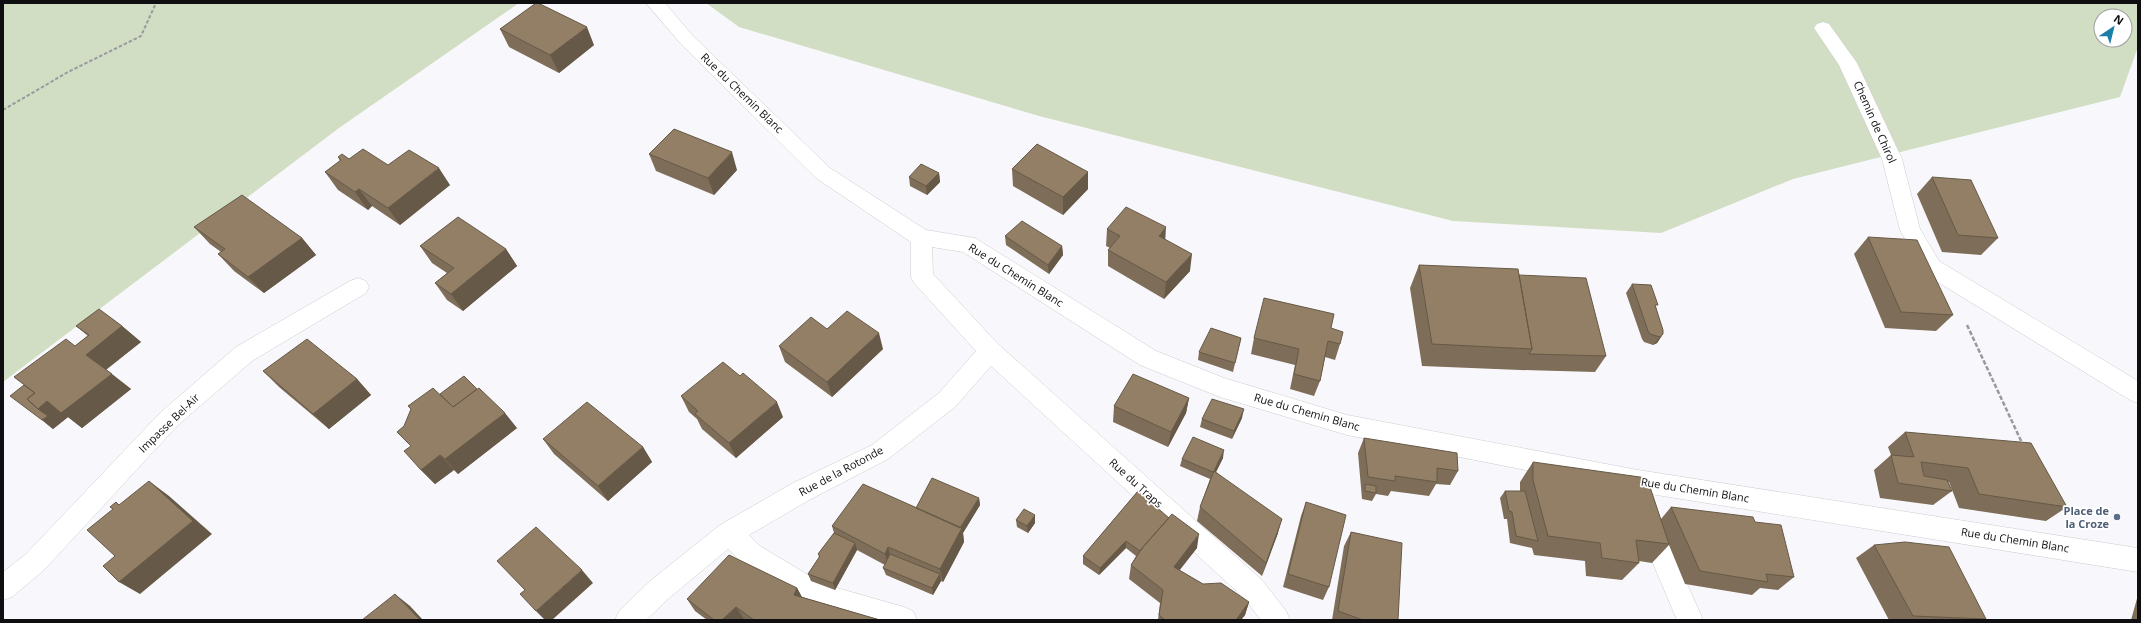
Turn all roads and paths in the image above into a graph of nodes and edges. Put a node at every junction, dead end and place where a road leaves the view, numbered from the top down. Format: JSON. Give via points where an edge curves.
{"nodes":[{"id":1,"x":156,"y":3,"type":"edge"},
{"id":2,"x":654,"y":3,"type":"edge"},
{"id":3,"x":1823,"y":28,"type":"dead end"},
{"id":4,"x":3,"y":110,"type":"edge"},
{"id":5,"x":921,"y":238,"type":"junction"},
{"id":6,"x":358,"y":287,"type":"dead end"},
{"id":7,"x":1966,"y":324,"type":"dead end"},
{"id":8,"x":990,"y":351,"type":"junction"},
{"id":9,"x":2138,"y":393,"type":"edge"},
{"id":10,"x":2024,"y":447,"type":"edge"},
{"id":11,"x":1638,"y":481,"type":"junction"},
{"id":12,"x":729,"y":533,"type":"junction"},
{"id":13,"x":2138,"y":560,"type":"edge"},
{"id":14,"x":3,"y":588,"type":"edge"},
{"id":15,"x":628,"y":620,"type":"edge"},
{"id":16,"x":904,"y":620,"type":"edge"},
{"id":17,"x":1278,"y":620,"type":"edge"},
{"id":18,"x":1690,"y":620,"type":"edge"}],
"edges":[{"from":1,"to":4,"type":"path","via":[[141,36],[68,72]]},
{"from":2,"to":5,"type":"street","name":"Rue du Chemin Blanc","via":[[687,40],[823,173]]},
{"from":3,"to":9,"type":"street","name":"Chemin de Chirol","via":[[1848,63],[1892,158],[1910,230],[1931,267]]},
{"from":5,"to":8,"type":"street","via":[[922,277]]},
{"from":5,"to":11,"type":"street","name":"Rue du Chemin Blanc","via":[[968,244],[1148,358],[1220,387],[1347,425]]},
{"from":6,"to":14,"type":"street","name":"Impasse Bel-Air","via":[[244,354],[169,419],[35,562]]},
{"from":7,"to":10,"type":"path"},
{"from":8,"to":12,"type":"street","name":"Rue de la Rotonde","via":[[947,400],[880,452],[802,491]]},
{"from":8,"to":17,"type":"street","name":"Rue du Traps","via":[[1253,589]]},
{"from":11,"to":13,"type":"street","name":"Rue du Chemin Blanc"},
{"from":11,"to":18,"type":"street","via":[[1649,527]]},
{"from":12,"to":15,"type":"street","name":"Rue de la Rotonde"},
{"from":12,"to":16,"type":"street","via":[[751,554],[817,595]]}]}
